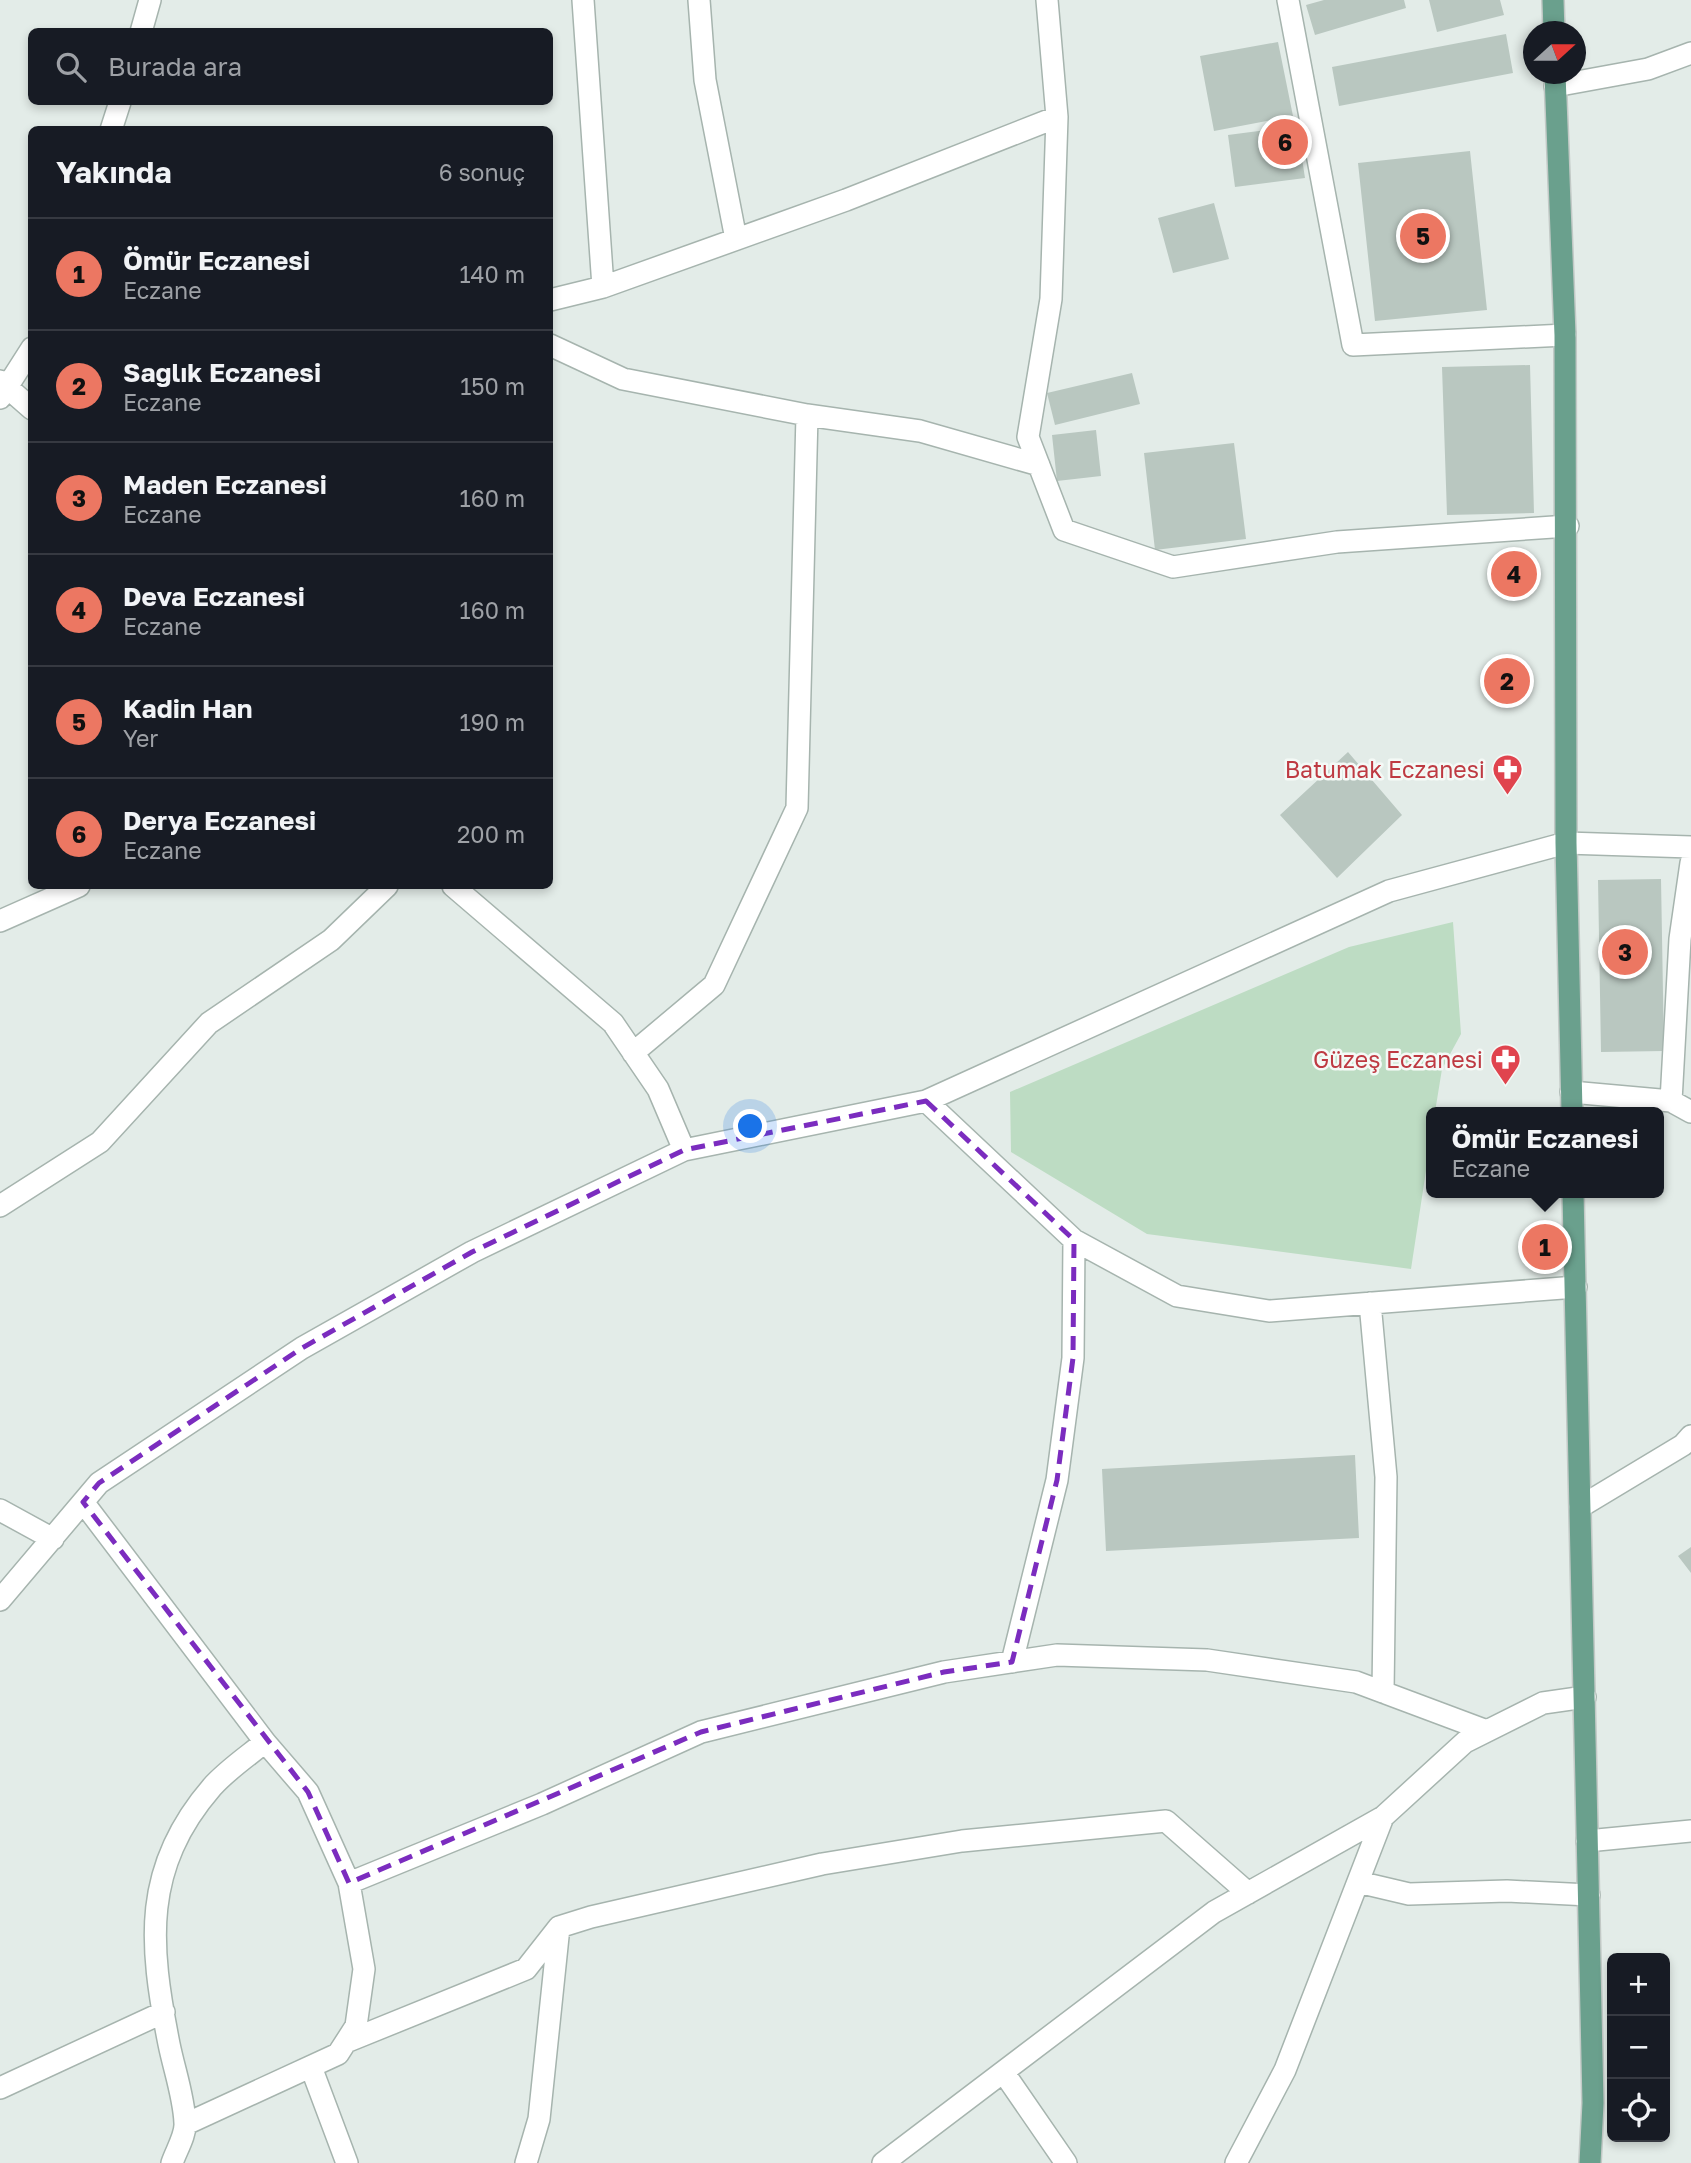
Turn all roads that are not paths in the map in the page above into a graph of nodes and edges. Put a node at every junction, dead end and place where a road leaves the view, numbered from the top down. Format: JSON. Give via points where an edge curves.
{"nodes":[{"id":1,"x":150,"y":0,"type":"edge"},
{"id":2,"x":583,"y":0,"type":"edge"},
{"id":3,"x":699,"y":0,"type":"edge"},
{"id":4,"x":1047,"y":0,"type":"edge"},
{"id":5,"x":1288,"y":0,"type":"edge"},
{"id":6,"x":1553,"y":0,"type":"edge"},
{"id":7,"x":1553,"y":21,"type":"edge"},
{"id":8,"x":142,"y":28,"type":"edge"},
{"id":9,"x":1691,"y":53,"type":"edge"},
{"id":10,"x":1586,"y":76,"type":"edge"},
{"id":11,"x":1555,"y":84,"type":"edge"},
{"id":12,"x":119,"y":105,"type":"edge"},
{"id":13,"x":1057,"y":117,"type":"junction"},
{"id":14,"x":112,"y":126,"type":"edge"},
{"id":15,"x":736,"y":239,"type":"junction"},
{"id":16,"x":603,"y":287,"type":"junction"},
{"id":17,"x":553,"y":299,"type":"edge"},
{"id":18,"x":1565,"y":335,"type":"junction"},
{"id":19,"x":553,"y":346,"type":"edge"},
{"id":20,"x":28,"y":354,"type":"edge"},
{"id":21,"x":3,"y":388,"type":"edge"},
{"id":22,"x":28,"y":406,"type":"edge"},
{"id":23,"x":807,"y":415,"type":"junction"},
{"id":24,"x":1039,"y":465,"type":"junction"},
{"id":25,"x":1568,"y":526,"type":"junction"},
{"id":26,"x":1566,"y":843,"type":"junction"},
{"id":27,"x":1691,"y":847,"type":"edge"},
{"id":28,"x":1691,"y":863,"type":"edge"},
{"id":29,"x":72,"y":889,"type":"edge"},
{"id":30,"x":384,"y":889,"type":"edge"},
{"id":31,"x":457,"y":889,"type":"edge"},
{"id":32,"x":0,"y":921,"type":"edge"},
{"id":33,"x":633,"y":1053,"type":"junction"},
{"id":34,"x":1691,"y":1087,"type":"edge"},
{"id":35,"x":926,"y":1101,"type":"junction"},
{"id":36,"x":1671,"y":1101,"type":"junction"},
{"id":37,"x":1571,"y":1102,"type":"edge"},
{"id":38,"x":1691,"y":1112,"type":"edge"},
{"id":39,"x":684,"y":1150,"type":"junction"},
{"id":40,"x":1573,"y":1198,"type":"edge"},
{"id":41,"x":0,"y":1206,"type":"edge"},
{"id":42,"x":1074,"y":1240,"type":"junction"},
{"id":43,"x":1576,"y":1287,"type":"junction"},
{"id":44,"x":1370,"y":1303,"type":"junction"},
{"id":45,"x":1691,"y":1436,"type":"edge"},
{"id":46,"x":83,"y":1502,"type":"junction"},
{"id":47,"x":1580,"y":1507,"type":"junction"},
{"id":48,"x":0,"y":1510,"type":"edge"},
{"id":49,"x":53,"y":1539,"type":"junction"},
{"id":50,"x":0,"y":1600,"type":"edge"},
{"id":51,"x":1012,"y":1662,"type":"junction"},
{"id":52,"x":1383,"y":1692,"type":"junction"},
{"id":53,"x":1585,"y":1697,"type":"junction"},
{"id":54,"x":1487,"y":1731,"type":"junction"},
{"id":55,"x":265,"y":1742,"type":"junction"},
{"id":56,"x":1383,"y":1817,"type":"junction"},
{"id":57,"x":1691,"y":1831,"type":"edge"},
{"id":58,"x":1587,"y":1841,"type":"junction"},
{"id":59,"x":1358,"y":1882,"type":"junction"},
{"id":60,"x":349,"y":1883,"type":"junction"},
{"id":61,"x":1248,"y":1893,"type":"junction"},
{"id":62,"x":1589,"y":1895,"type":"junction"},
{"id":63,"x":559,"y":1927,"type":"junction"},
{"id":64,"x":164,"y":2012,"type":"junction"},
{"id":65,"x":346,"y":2042,"type":"junction"},
{"id":66,"x":311,"y":2067,"type":"junction"},
{"id":67,"x":1004,"y":2073,"type":"junction"},
{"id":68,"x":0,"y":2088,"type":"edge"},
{"id":69,"x":186,"y":2124,"type":"junction"},
{"id":70,"x":172,"y":2163,"type":"edge"},
{"id":71,"x":347,"y":2163,"type":"edge"},
{"id":72,"x":526,"y":2163,"type":"edge"},
{"id":73,"x":883,"y":2163,"type":"edge"},
{"id":74,"x":1066,"y":2163,"type":"edge"},
{"id":75,"x":1236,"y":2163,"type":"edge"},
{"id":76,"x":1590,"y":2163,"type":"edge"}],
"edges":[{"from":1,"to":8,"type":"street"},
{"from":2,"to":16,"type":"street"},
{"from":3,"to":15,"type":"street","via":[[705,80]]},
{"from":4,"to":13,"type":"street"},
{"from":5,"to":18,"type":"street","via":[[1353,345]]},
{"from":6,"to":7,"type":"main road"},
{"from":9,"to":10,"type":"street","via":[[1648,69]]},
{"from":11,"to":18,"type":"main road"},
{"from":12,"to":14,"type":"street"},
{"from":13,"to":15,"type":"street"},
{"from":13,"to":24,"type":"street","via":[[1051,299],[1028,437]]},
{"from":15,"to":16,"type":"street"},
{"from":16,"to":17,"type":"street"},
{"from":18,"to":25,"type":"main road"},
{"from":19,"to":23,"type":"street","via":[[623,379]]},
{"from":20,"to":21,"type":"street"},
{"from":21,"to":22,"type":"street"},
{"from":23,"to":24,"type":"street","via":[[920,431]]},
{"from":23,"to":33,"type":"street","via":[[797,808],[714,985]]},
{"from":24,"to":25,"type":"street","via":[[1064,530],[1173,567],[1337,542]]},
{"from":25,"to":26,"type":"main road"},
{"from":26,"to":27,"type":"street"},
{"from":26,"to":35,"type":"street","via":[[1389,891]]},
{"from":26,"to":37,"type":"main road"},
{"from":28,"to":36,"type":"street","via":[[1680,939]]},
{"from":29,"to":32,"type":"street"},
{"from":30,"to":41,"type":"street","via":[[331,940],[209,1023],[100,1142]]},
{"from":31,"to":33,"type":"street","via":[[613,1023]]},
{"from":33,"to":39,"type":"street","via":[[657,1089]]},
{"from":34,"to":36,"type":"street"},
{"from":35,"to":39,"type":"street"},
{"from":35,"to":42,"type":"street"},
{"from":36,"to":37,"type":"street"},
{"from":36,"to":38,"type":"street"},
{"from":39,"to":46,"type":"street","via":[[471,1252],[302,1348],[99,1483]]},
{"from":40,"to":43,"type":"main road"},
{"from":42,"to":44,"type":"street","via":[[1177,1296],[1269,1311]]},
{"from":42,"to":51,"type":"street","via":[[1073,1358],[1057,1480]]},
{"from":43,"to":44,"type":"street"},
{"from":43,"to":47,"type":"main road"},
{"from":44,"to":52,"type":"street","via":[[1385,1477]]},
{"from":45,"to":47,"type":"street"},
{"from":46,"to":49,"type":"street"},
{"from":46,"to":55,"type":"street"},
{"from":47,"to":53,"type":"main road"},
{"from":48,"to":49,"type":"street"},
{"from":49,"to":50,"type":"street"},
{"from":51,"to":52,"type":"street","via":[[1057,1656],[1207,1660],[1356,1682]]},
{"from":51,"to":60,"type":"street","via":[[944,1672],[701,1732]]},
{"from":52,"to":54,"type":"street"},
{"from":53,"to":54,"type":"street","via":[[1543,1703]]},
{"from":53,"to":58,"type":"main road"},
{"from":54,"to":56,"type":"street","via":[[1465,1742]]},
{"from":55,"to":60,"type":"street","via":[[308,1792]]},
{"from":55,"to":64,"type":"street","via":[[214,1784],[186,1820],[166,1858],[156,1896]]},
{"from":56,"to":59,"type":"street"},
{"from":56,"to":61,"type":"street"},
{"from":57,"to":58,"type":"street"},
{"from":58,"to":62,"type":"main road"},
{"from":59,"to":62,"type":"street","via":[[1409,1894],[1507,1891]]},
{"from":59,"to":75,"type":"street","via":[[1285,2070]]},
{"from":60,"to":65,"type":"street","via":[[364,1969],[356,2026]]},
{"from":61,"to":63,"type":"street","via":[[1167,1821],[962,1841],[822,1864]]},
{"from":61,"to":67,"type":"street","via":[[1214,1912]]},
{"from":62,"to":76,"type":"main road"},
{"from":63,"to":65,"type":"street","via":[[526,1969]]},
{"from":63,"to":72,"type":"street","via":[[539,2119]]},
{"from":64,"to":68,"type":"street"},
{"from":64,"to":69,"type":"street"},
{"from":65,"to":66,"type":"street","via":[[338,2054]]},
{"from":66,"to":69,"type":"street"},
{"from":66,"to":71,"type":"street"},
{"from":67,"to":73,"type":"street"},
{"from":67,"to":74,"type":"street"},
{"from":69,"to":70,"type":"street"}]}
